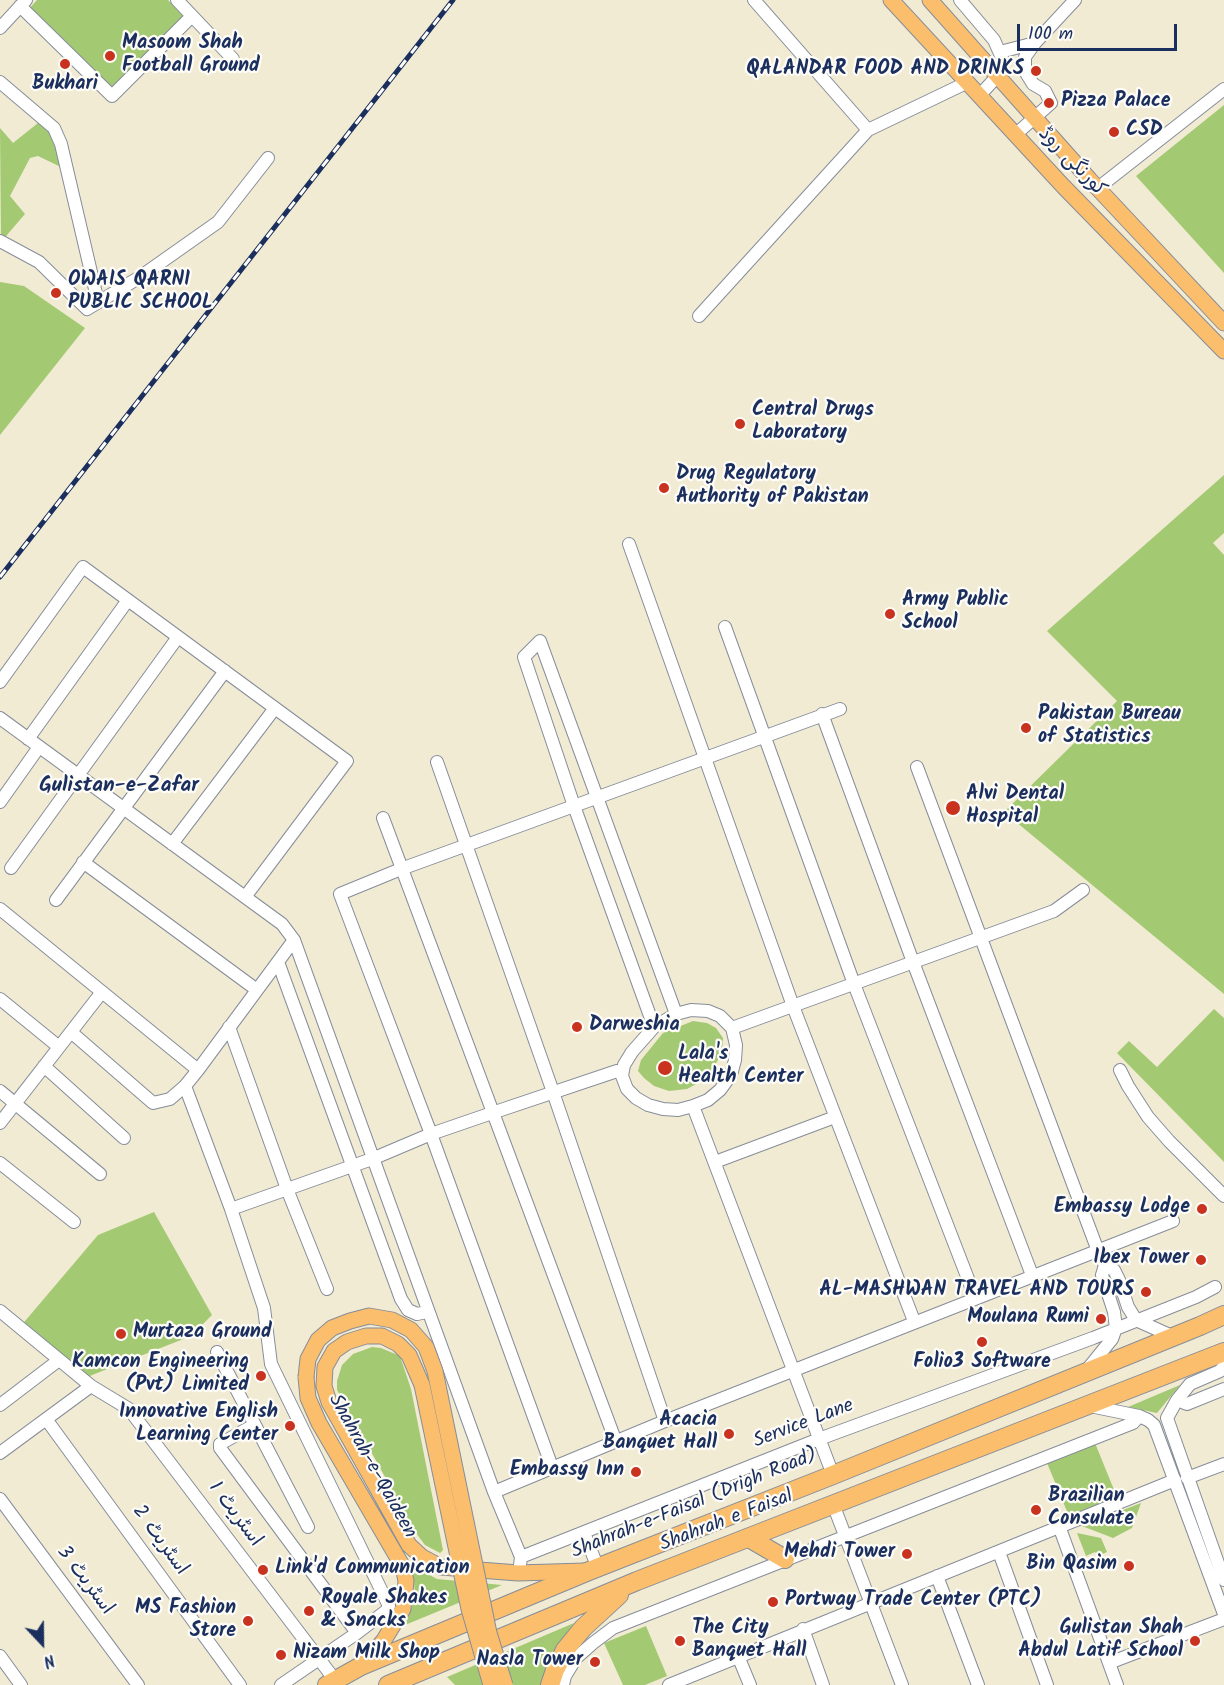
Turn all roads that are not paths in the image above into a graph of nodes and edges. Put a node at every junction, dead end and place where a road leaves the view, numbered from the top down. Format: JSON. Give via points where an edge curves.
{"nodes":[{"id":1,"x":177,"y":0,"type":"edge"},
{"id":2,"x":754,"y":0,"type":"edge"},
{"id":3,"x":891,"y":0,"type":"edge"},
{"id":4,"x":930,"y":0,"type":"edge"},
{"id":5,"x":960,"y":0,"type":"edge"},
{"id":6,"x":1075,"y":0,"type":"edge"},
{"id":7,"x":23,"y":3,"type":"edge"},
{"id":8,"x":192,"y":16,"type":"junction"},
{"id":9,"x":0,"y":28,"type":"edge"},
{"id":10,"x":1035,"y":43,"type":"junction"},
{"id":11,"x":1000,"y":52,"type":"junction"},
{"id":12,"x":233,"y":59,"type":"dead end"},
{"id":13,"x":999,"y":76,"type":"junction"},
{"id":14,"x":0,"y":82,"type":"edge"},
{"id":15,"x":966,"y":83,"type":"junction"},
{"id":16,"x":1224,"y":89,"type":"edge"},
{"id":17,"x":979,"y":96,"type":"junction"},
{"id":18,"x":1034,"y":117,"type":"junction"},
{"id":19,"x":868,"y":130,"type":"junction"},
{"id":20,"x":1015,"y":135,"type":"junction"},
{"id":21,"x":268,"y":158,"type":"dead end"},
{"id":22,"x":1098,"y":188,"type":"junction"},
{"id":23,"x":0,"y":241,"type":"edge"},
{"id":24,"x":98,"y":302,"type":"junction"},
{"id":25,"x":699,"y":316,"type":"dead end"},
{"id":26,"x":1224,"y":323,"type":"edge"},
{"id":27,"x":1224,"y":351,"type":"edge"},
{"id":28,"x":630,"y":544,"type":"dead end"},
{"id":29,"x":128,"y":600,"type":"junction"},
{"id":30,"x":725,"y":627,"type":"dead end"},
{"id":31,"x":178,"y":636,"type":"junction"},
{"id":32,"x":225,"y":671,"type":"junction"},
{"id":33,"x":0,"y":682,"type":"edge"},
{"id":34,"x":275,"y":708,"type":"junction"},
{"id":35,"x":840,"y":708,"type":"dead end"},
{"id":36,"x":822,"y":714,"type":"junction"},
{"id":37,"x":0,"y":718,"type":"edge"},
{"id":38,"x":764,"y":736,"type":"junction"},
{"id":39,"x":28,"y":739,"type":"junction"},
{"id":40,"x":39,"y":747,"type":"junction"},
{"id":41,"x":705,"y":758,"type":"junction"},
{"id":42,"x":437,"y":762,"type":"dead end"},
{"id":43,"x":917,"y":767,"type":"dead end"},
{"id":44,"x":78,"y":775,"type":"junction"},
{"id":45,"x":597,"y":797,"type":"junction"},
{"id":46,"x":0,"y":802,"type":"edge"},
{"id":47,"x":574,"y":806,"type":"junction"},
{"id":48,"x":123,"y":808,"type":"junction"},
{"id":49,"x":382,"y":818,"type":"dead end"},
{"id":50,"x":172,"y":844,"type":"junction"},
{"id":51,"x":467,"y":845,"type":"junction"},
{"id":52,"x":83,"y":862,"type":"junction"},
{"id":53,"x":11,"y":868,"type":"dead end"},
{"id":54,"x":402,"y":869,"type":"junction"},
{"id":55,"x":1083,"y":890,"type":"dead end"},
{"id":56,"x":245,"y":897,"type":"junction"},
{"id":57,"x":56,"y":900,"type":"dead end"},
{"id":58,"x":0,"y":909,"type":"edge"},
{"id":59,"x":981,"y":938,"type":"junction"},
{"id":60,"x":294,"y":940,"type":"junction"},
{"id":61,"x":278,"y":962,"type":"junction"},
{"id":62,"x":913,"y":962,"type":"junction"},
{"id":63,"x":854,"y":984,"type":"junction"},
{"id":64,"x":257,"y":990,"type":"junction"},
{"id":65,"x":102,"y":992,"type":"junction"},
{"id":66,"x":0,"y":999,"type":"edge"},
{"id":67,"x":793,"y":1006,"type":"junction"},
{"id":68,"x":676,"y":1014,"type":"junction"},
{"id":69,"x":229,"y":1027,"type":"junction"},
{"id":70,"x":654,"y":1027,"type":"junction"},
{"id":71,"x":732,"y":1028,"type":"junction"},
{"id":72,"x":71,"y":1032,"type":"junction"},
{"id":73,"x":59,"y":1047,"type":"junction"},
{"id":74,"x":44,"y":1066,"type":"junction"},
{"id":75,"x":198,"y":1070,"type":"junction"},
{"id":76,"x":1120,"y":1070,"type":"dead end"},
{"id":77,"x":622,"y":1071,"type":"junction"},
{"id":78,"x":185,"y":1086,"type":"junction"},
{"id":79,"x":0,"y":1091,"type":"edge"},
{"id":80,"x":553,"y":1092,"type":"junction"},
{"id":81,"x":15,"y":1105,"type":"junction"},
{"id":82,"x":693,"y":1106,"type":"junction"},
{"id":83,"x":492,"y":1113,"type":"junction"},
{"id":84,"x":835,"y":1117,"type":"junction"},
{"id":85,"x":0,"y":1124,"type":"edge"},
{"id":86,"x":431,"y":1134,"type":"junction"},
{"id":87,"x":124,"y":1138,"type":"dead end"},
{"id":88,"x":372,"y":1159,"type":"junction"},
{"id":89,"x":715,"y":1162,"type":"junction"},
{"id":90,"x":0,"y":1163,"type":"edge"},
{"id":91,"x":352,"y":1167,"type":"junction"},
{"id":92,"x":100,"y":1174,"type":"dead end"},
{"id":93,"x":288,"y":1189,"type":"junction"},
{"id":94,"x":1224,"y":1196,"type":"edge"},
{"id":95,"x":231,"y":1209,"type":"junction"},
{"id":96,"x":1173,"y":1221,"type":"dead end"},
{"id":97,"x":74,"y":1222,"type":"dead end"},
{"id":98,"x":1098,"y":1251,"type":"junction"},
{"id":99,"x":1106,"y":1265,"type":"junction"},
{"id":100,"x":1032,"y":1275,"type":"junction"},
{"id":101,"x":1215,"y":1287,"type":"dead end"},
{"id":102,"x":327,"y":1289,"type":"dead end"},
{"id":103,"x":975,"y":1298,"type":"junction"},
{"id":104,"x":0,"y":1311,"type":"edge"},
{"id":105,"x":427,"y":1312,"type":"junction"},
{"id":106,"x":1224,"y":1315,"type":"edge"},
{"id":107,"x":1136,"y":1320,"type":"junction"},
{"id":108,"x":914,"y":1322,"type":"junction"},
{"id":109,"x":1116,"y":1328,"type":"junction"},
{"id":110,"x":1174,"y":1337,"type":"junction"},
{"id":111,"x":217,"y":1352,"type":"dead end"},
{"id":112,"x":1224,"y":1352,"type":"edge"},
{"id":113,"x":59,"y":1360,"type":"junction"},
{"id":114,"x":1224,"y":1366,"type":"edge"},
{"id":115,"x":793,"y":1370,"type":"junction"},
{"id":116,"x":1083,"y":1374,"type":"junction"},
{"id":117,"x":91,"y":1386,"type":"junction"},
{"id":118,"x":1224,"y":1389,"type":"edge"},
{"id":119,"x":1177,"y":1400,"type":"junction"},
{"id":120,"x":0,"y":1405,"type":"edge"},
{"id":121,"x":1086,"y":1405,"type":"junction"},
{"id":122,"x":1139,"y":1416,"type":"junction"},
{"id":123,"x":46,"y":1419,"type":"junction"},
{"id":124,"x":665,"y":1421,"type":"junction"},
{"id":125,"x":254,"y":1425,"type":"junction"},
{"id":126,"x":819,"y":1439,"type":"junction"},
{"id":127,"x":616,"y":1442,"type":"junction"},
{"id":128,"x":0,"y":1453,"type":"edge"},
{"id":129,"x":1224,"y":1464,"type":"edge"},
{"id":130,"x":552,"y":1467,"type":"junction"},
{"id":131,"x":833,"y":1475,"type":"junction"},
{"id":132,"x":1181,"y":1479,"type":"junction"},
{"id":133,"x":494,"y":1492,"type":"junction"},
{"id":134,"x":0,"y":1499,"type":"edge"},
{"id":135,"x":833,"y":1504,"type":"junction"},
{"id":136,"x":1059,"y":1526,"type":"junction"},
{"id":137,"x":308,"y":1527,"type":"dead end"},
{"id":138,"x":584,"y":1533,"type":"junction"},
{"id":139,"x":845,"y":1535,"type":"junction"},
{"id":140,"x":749,"y":1538,"type":"junction"},
{"id":141,"x":999,"y":1552,"type":"junction"},
{"id":142,"x":785,"y":1559,"type":"junction"},
{"id":143,"x":520,"y":1565,"type":"junction"},
{"id":144,"x":593,"y":1570,"type":"junction"},
{"id":145,"x":937,"y":1576,"type":"junction"},
{"id":146,"x":1224,"y":1580,"type":"edge"},
{"id":147,"x":637,"y":1581,"type":"junction"},
{"id":148,"x":870,"y":1603,"type":"junction"},
{"id":149,"x":1224,"y":1614,"type":"edge"},
{"id":150,"x":1224,"y":1619,"type":"edge"},
{"id":151,"x":803,"y":1629,"type":"junction"},
{"id":152,"x":357,"y":1633,"type":"junction"},
{"id":153,"x":0,"y":1656,"type":"edge"},
{"id":154,"x":738,"y":1656,"type":"junction"},
{"id":155,"x":320,"y":1659,"type":"junction"},
{"id":156,"x":1109,"y":1663,"type":"junction"},
{"id":157,"x":361,"y":1666,"type":"junction"},
{"id":158,"x":685,"y":1682,"type":"edge"},
{"id":159,"x":331,"y":1683,"type":"edge"},
{"id":160,"x":416,"y":1683,"type":"edge"},
{"id":161,"x":21,"y":1685,"type":"edge"},
{"id":162,"x":138,"y":1685,"type":"edge"},
{"id":163,"x":240,"y":1685,"type":"edge"},
{"id":164,"x":281,"y":1685,"type":"edge"},
{"id":165,"x":388,"y":1685,"type":"edge"},
{"id":166,"x":491,"y":1685,"type":"edge"},
{"id":167,"x":505,"y":1685,"type":"edge"},
{"id":168,"x":550,"y":1685,"type":"edge"},
{"id":169,"x":563,"y":1685,"type":"edge"},
{"id":170,"x":669,"y":1685,"type":"edge"},
{"id":171,"x":750,"y":1685,"type":"edge"},
{"id":172,"x":824,"y":1685,"type":"edge"},
{"id":173,"x":902,"y":1685,"type":"edge"},
{"id":174,"x":978,"y":1685,"type":"edge"},
{"id":175,"x":1047,"y":1685,"type":"edge"},
{"id":176,"x":1117,"y":1685,"type":"edge"}],
"edges":[{"from":1,"to":8,"type":"street"},
{"from":2,"to":19,"type":"street"},
{"from":3,"to":15,"type":"main road","name":"کورنگی روڈ"},
{"from":4,"to":13,"type":"main road","name":"کورنگی روڈ"},
{"from":5,"to":11,"type":"street"},
{"from":6,"to":10,"type":"street"},
{"from":7,"to":8,"type":"street","via":[[112,96]]},
{"from":7,"to":9,"type":"street"},
{"from":8,"to":12,"type":"street"},
{"from":10,"to":11,"type":"street"},
{"from":10,"to":18,"type":"street","via":[[1025,57],[1025,71],[1033,84],[1045,90],[1051,103]]},
{"from":11,"to":13,"type":"street","via":[[1003,63]]},
{"from":13,"to":17,"type":"street"},
{"from":13,"to":18,"type":"main road","name":"کورنگی روڈ"},
{"from":14,"to":24,"type":"street","via":[[54,128]]},
{"from":15,"to":17,"type":"main road","name":"کورنگی روڈ"},
{"from":15,"to":19,"type":"street"},
{"from":16,"to":22,"type":"street"},
{"from":17,"to":20,"type":"main road","name":"کورنگی روڈ"},
{"from":18,"to":20,"type":"street"},
{"from":18,"to":22,"type":"main road","name":"کورنگی روڈ"},
{"from":19,"to":25,"type":"street"},
{"from":20,"to":27,"type":"main road","name":"کورنگی روڈ"},
{"from":21,"to":24,"type":"street","via":[[218,222]]},
{"from":22,"to":26,"type":"main road","name":"کورنگی روڈ"},
{"from":23,"to":24,"type":"street","via":[[39,262],[87,309]]},
{"from":28,"to":41,"type":"street"},
{"from":29,"to":31,"type":"street"},
{"from":29,"to":33,"type":"street","via":[[83,567]]},
{"from":29,"to":39,"type":"street"},
{"from":30,"to":38,"type":"street"},
{"from":31,"to":32,"type":"street"},
{"from":31,"to":44,"type":"street"},
{"from":32,"to":34,"type":"street"},
{"from":32,"to":48,"type":"street"},
{"from":34,"to":50,"type":"street"},
{"from":34,"to":56,"type":"street","via":[[347,760]]},
{"from":35,"to":36,"type":"street"},
{"from":36,"to":38,"type":"street"},
{"from":36,"to":62,"type":"street"},
{"from":37,"to":39,"type":"street"},
{"from":38,"to":41,"type":"street"},
{"from":38,"to":63,"type":"street"},
{"from":39,"to":40,"type":"street"},
{"from":40,"to":44,"type":"street"},
{"from":40,"to":46,"type":"street"},
{"from":41,"to":45,"type":"street"},
{"from":41,"to":67,"type":"street"},
{"from":42,"to":51,"type":"street"},
{"from":43,"to":59,"type":"street"},
{"from":44,"to":48,"type":"street"},
{"from":44,"to":53,"type":"street"},
{"from":45,"to":47,"type":"street"},
{"from":45,"to":47,"type":"street","via":[[540,641],[524,657]]},
{"from":45,"to":68,"type":"street"},
{"from":47,"to":51,"type":"street"},
{"from":47,"to":70,"type":"street"},
{"from":48,"to":50,"type":"street"},
{"from":48,"to":52,"type":"street"},
{"from":49,"to":54,"type":"street"},
{"from":50,"to":56,"type":"street"},
{"from":51,"to":54,"type":"street"},
{"from":51,"to":80,"type":"street"},
{"from":52,"to":57,"type":"street"},
{"from":52,"to":64,"type":"street"},
{"from":54,"to":83,"type":"street"},
{"from":54,"to":86,"type":"street","via":[[340,894]]},
{"from":55,"to":59,"type":"street","via":[[1054,911]]},
{"from":56,"to":60,"type":"street","via":[[282,924]]},
{"from":58,"to":65,"type":"street"},
{"from":59,"to":62,"type":"street"},
{"from":59,"to":98,"type":"street"},
{"from":60,"to":61,"type":"street"},
{"from":60,"to":88,"type":"street"},
{"from":61,"to":64,"type":"street"},
{"from":61,"to":91,"type":"street"},
{"from":62,"to":63,"type":"street"},
{"from":62,"to":100,"type":"street"},
{"from":63,"to":67,"type":"street"},
{"from":63,"to":103,"type":"street"},
{"from":64,"to":69,"type":"street"},
{"from":65,"to":72,"type":"street"},
{"from":65,"to":75,"type":"street"},
{"from":66,"to":73,"type":"street"},
{"from":67,"to":71,"type":"street"},
{"from":67,"to":84,"type":"street"},
{"from":68,"to":70,"type":"street"},
{"from":68,"to":71,"type":"street","via":[[708,1011]]},
{"from":69,"to":75,"type":"street"},
{"from":69,"to":93,"type":"street"},
{"from":70,"to":77,"type":"street","via":[[632,1052]]},
{"from":71,"to":82,"type":"street","via":[[736,1045],[731,1075],[708,1100]]},
{"from":72,"to":73,"type":"street"},
{"from":72,"to":78,"type":"street","via":[[153,1102],[170,1099]]},
{"from":73,"to":74,"type":"street"},
{"from":74,"to":81,"type":"street"},
{"from":74,"to":87,"type":"street"},
{"from":75,"to":78,"type":"street"},
{"from":76,"to":94,"type":"street","via":[[1148,1117]]},
{"from":77,"to":80,"type":"street"},
{"from":77,"to":82,"type":"street","via":[[630,1093],[648,1105],[678,1110]]},
{"from":78,"to":95,"type":"street"},
{"from":79,"to":81,"type":"street"},
{"from":80,"to":83,"type":"street"},
{"from":80,"to":124,"type":"street"},
{"from":81,"to":85,"type":"street"},
{"from":81,"to":92,"type":"street"},
{"from":82,"to":89,"type":"street"},
{"from":83,"to":86,"type":"street"},
{"from":83,"to":127,"type":"street"},
{"from":84,"to":89,"type":"street"},
{"from":84,"to":108,"type":"street"},
{"from":86,"to":88,"type":"street"},
{"from":86,"to":130,"type":"street"},
{"from":88,"to":91,"type":"street"},
{"from":88,"to":105,"type":"street"},
{"from":89,"to":115,"type":"street"},
{"from":90,"to":97,"type":"street"},
{"from":91,"to":93,"type":"street"},
{"from":91,"to":105,"type":"street","via":[[401,1299],[408,1310],[417,1314]]},
{"from":93,"to":95,"type":"street"},
{"from":93,"to":102,"type":"street"},
{"from":95,"to":152,"type":"street","via":[[264,1308],[271,1364],[389,1606]]},
{"from":96,"to":98,"type":"street"},
{"from":98,"to":99,"type":"street"},
{"from":98,"to":100,"type":"street"},
{"from":99,"to":107,"type":"street","via":[[1114,1270]]},
{"from":99,"to":109,"type":"street","via":[[1102,1275]]},
{"from":100,"to":103,"type":"street"},
{"from":101,"to":107,"type":"street","name":"Service Lane"},
{"from":103,"to":108,"type":"street"},
{"from":104,"to":113,"type":"street","name":"اسٹریٹ 1"},
{"from":105,"to":133,"type":"street"},
{"from":106,"to":110,"type":"highway"},
{"from":107,"to":109,"type":"street","name":"Service Lane"},
{"from":107,"to":110,"type":"street"},
{"from":108,"to":115,"type":"street"},
{"from":109,"to":116,"type":"street","via":[[1112,1339]]},
{"from":109,"to":126,"type":"street","name":"Service Lane"},
{"from":110,"to":116,"type":"highway"},
{"from":111,"to":125,"type":"street"},
{"from":112,"to":121,"type":"highway"},
{"from":113,"to":117,"type":"street","name":"اسٹریٹ 1"},
{"from":113,"to":120,"type":"street"},
{"from":114,"to":119,"type":"street","via":[[1190,1384]]},
{"from":115,"to":124,"type":"street"},
{"from":115,"to":126,"type":"street"},
{"from":116,"to":131,"type":"highway","name":"Shahrah-e-Faisal (Drigh Road)"},
{"from":117,"to":123,"type":"street"},
{"from":117,"to":155,"type":"street","name":"اسٹریٹ 1","via":[[129,1409]]},
{"from":118,"to":119,"type":"street","via":[[1187,1404]]},
{"from":119,"to":132,"type":"street","via":[[1167,1418]]},
{"from":121,"to":122,"type":"street"},
{"from":121,"to":135,"type":"highway"},
{"from":122,"to":132,"type":"street","via":[[1154,1425]]},
{"from":122,"to":139,"type":"street","via":[[1122,1427]]},
{"from":123,"to":128,"type":"street"},
{"from":123,"to":163,"type":"street","name":"اسٹریٹ 2"},
{"from":124,"to":127,"type":"street"},
{"from":125,"to":137,"type":"street"},
{"from":125,"to":152,"type":"street","via":[[220,1444],[220,1448]]},
{"from":126,"to":131,"type":"street"},
{"from":126,"to":138,"type":"street","name":"Service Lane"},
{"from":127,"to":130,"type":"street"},
{"from":129,"to":132,"type":"street"},
{"from":130,"to":133,"type":"street"},
{"from":131,"to":144,"type":"highway","name":"Shahrah-e-Faisal (Drigh Road)"},
{"from":132,"to":136,"type":"street"},
{"from":132,"to":146,"type":"street"},
{"from":132,"to":149,"type":"street"},
{"from":133,"to":143,"type":"street"},
{"from":134,"to":162,"type":"street","name":"اسٹریٹ 3"},
{"from":135,"to":139,"type":"street"},
{"from":135,"to":140,"type":"highway","name":"Shahrah e Faisal"},
{"from":136,"to":141,"type":"street"},
{"from":136,"to":156,"type":"street"},
{"from":138,"to":143,"type":"street","name":"Service Lane"},
{"from":138,"to":144,"type":"street"},
{"from":139,"to":142,"type":"street"},
{"from":139,"to":148,"type":"street"},
{"from":140,"to":142,"type":"highway"},
{"from":140,"to":147,"type":"highway","name":"Shahrah e Faisal"},
{"from":141,"to":145,"type":"street"},
{"from":141,"to":175,"type":"street"},
{"from":142,"to":169,"type":"street","via":[[613,1628],[576,1658]]},
{"from":143,"to":144,"type":"main road","name":"Shahrah-e-Qaideen"},
{"from":143,"to":166,"type":"main road","name":"Shahrah-e-Qaideen","bridge":true,"via":[[441,1567],[409,1545],[329,1402],[324,1386],[325,1367],[334,1351],[366,1336],[382,1336],[398,1344],[416,1368],[422,1384],[469,1609]]},
{"from":144,"to":157,"type":"highway","name":"Shahrah-e-Faisal (Drigh Road)"},
{"from":145,"to":148,"type":"street"},
{"from":145,"to":174,"type":"street"},
{"from":147,"to":160,"type":"highway"},
{"from":147,"to":168,"type":"highway","via":[[583,1628],[565,1650]]},
{"from":148,"to":151,"type":"street"},
{"from":148,"to":173,"type":"street"},
{"from":150,"to":156,"type":"street"},
{"from":151,"to":154,"type":"street"},
{"from":151,"to":172,"type":"street"},
{"from":152,"to":155,"type":"street"},
{"from":153,"to":161,"type":"street"},
{"from":154,"to":158,"type":"street"},
{"from":154,"to":171,"type":"street"},
{"from":155,"to":159,"type":"street","name":"اسٹریٹ 1"},
{"from":155,"to":164,"type":"street"},
{"from":156,"to":176,"type":"street"},
{"from":157,"to":159,"type":"highway","name":"Shahrah-e-Faisal (Drigh Road)"},
{"from":157,"to":167,"type":"main road","name":"Shahrah-e-Qaideen","bridge":true,"via":[[384,1640],[403,1609],[406,1581],[403,1567],[319,1423],[306,1377],[308,1359],[318,1340],[332,1328],[369,1316],[392,1320],[411,1330],[426,1347],[435,1371],[489,1633]]},
{"from":158,"to":170,"type":"street"},
{"from":160,"to":165,"type":"highway"}]}
